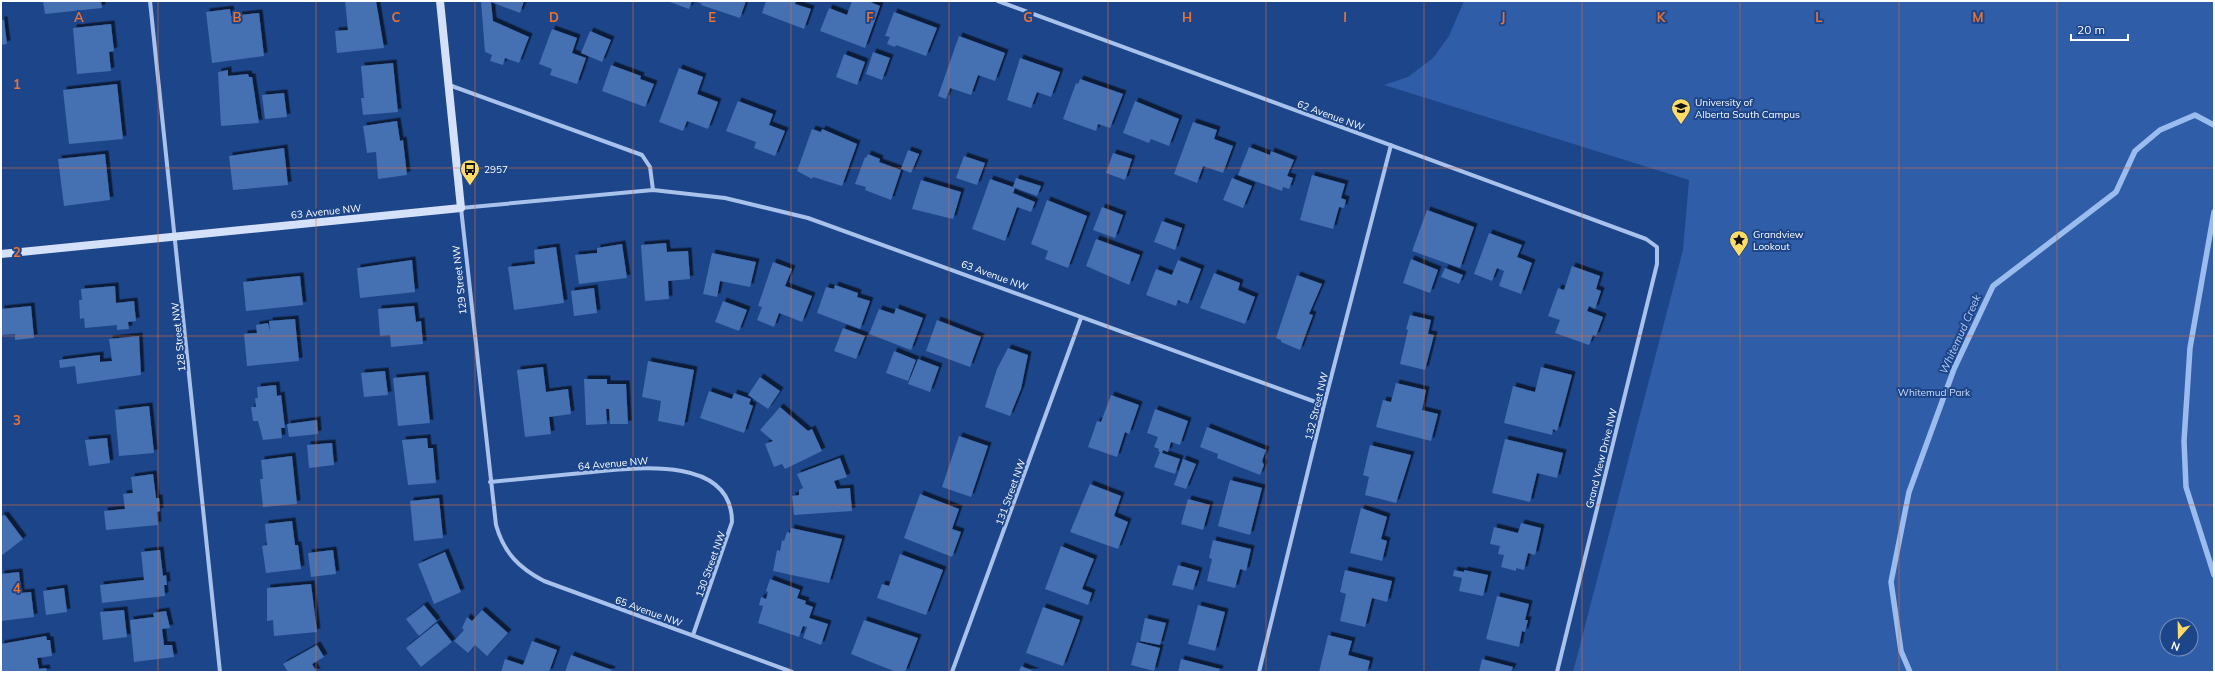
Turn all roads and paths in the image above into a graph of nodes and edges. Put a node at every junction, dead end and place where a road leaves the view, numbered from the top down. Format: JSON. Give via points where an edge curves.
{"nodes":[{"id":1,"x":150,"y":1,"type":"edge"},
{"id":2,"x":440,"y":1,"type":"edge"},
{"id":3,"x":998,"y":1,"type":"edge"},
{"id":4,"x":449,"y":85,"type":"junction"},
{"id":5,"x":1391,"y":145,"type":"junction"},
{"id":6,"x":653,"y":190,"type":"junction"},
{"id":7,"x":462,"y":208,"type":"junction"},
{"id":8,"x":175,"y":236,"type":"junction"},
{"id":9,"x":1657,"y":247,"type":"joint"},
{"id":10,"x":1,"y":254,"type":"edge"},
{"id":11,"x":1082,"y":318,"type":"junction"},
{"id":12,"x":1324,"y":405,"type":"junction"},
{"id":13,"x":490,"y":482,"type":"junction"},
{"id":14,"x":728,"y":498,"type":"joint"},
{"id":15,"x":508,"y":554,"type":"joint"},
{"id":16,"x":693,"y":635,"type":"junction"},
{"id":17,"x":220,"y":672,"type":"edge"},
{"id":18,"x":792,"y":672,"type":"edge"},
{"id":19,"x":952,"y":672,"type":"edge"},
{"id":20,"x":1259,"y":672,"type":"edge"},
{"id":21,"x":1556,"y":672,"type":"edge"}],
"edges":[{"from":1,"to":8,"type":"street","name":"128 Street NW"},
{"from":2,"to":4,"type":"street","name":"129 Street NW"},
{"from":3,"to":5,"type":"street","name":"62 Avenue NW"},
{"from":4,"to":6,"type":"street","via":[[642,155],[650,167]]},
{"from":4,"to":7,"type":"street","name":"129 Street NW"},
{"from":5,"to":9,"type":"street","name":"62 Avenue NW","via":[[1646,238]]},
{"from":5,"to":12,"type":"street","name":"132 Street NW"},
{"from":6,"to":7,"type":"street","name":"63 Avenue NW"},
{"from":6,"to":11,"type":"street","name":"63 Avenue NW","via":[[725,198],[808,218]]},
{"from":7,"to":8,"type":"street","name":"63 Avenue NW"},
{"from":7,"to":13,"type":"street","name":"129 Street NW"},
{"from":8,"to":10,"type":"street","name":"63 Avenue NW"},
{"from":8,"to":17,"type":"street","name":"128 Street NW"},
{"from":9,"to":21,"type":"street","name":"Grand View Drive NW","via":[[1657,264]]},
{"from":11,"to":12,"type":"street","name":"63 Avenue NW"},
{"from":11,"to":19,"type":"street","name":"131 Street NW"},
{"from":12,"to":20,"type":"street","name":"132 Street NW"},
{"from":13,"to":14,"type":"street","name":"64 Avenue NW","via":[[650,467],[706,479],[718,486]]},
{"from":13,"to":15,"type":"street","name":"129 Street NW","via":[[496,526]]},
{"from":14,"to":16,"type":"street","name":"130 Street NW","via":[[732,508],[732,522]]},
{"from":15,"to":16,"type":"street","name":"65 Avenue NW","via":[[528,573],[544,581]]},
{"from":16,"to":18,"type":"street","name":"65 Avenue NW"}]}
